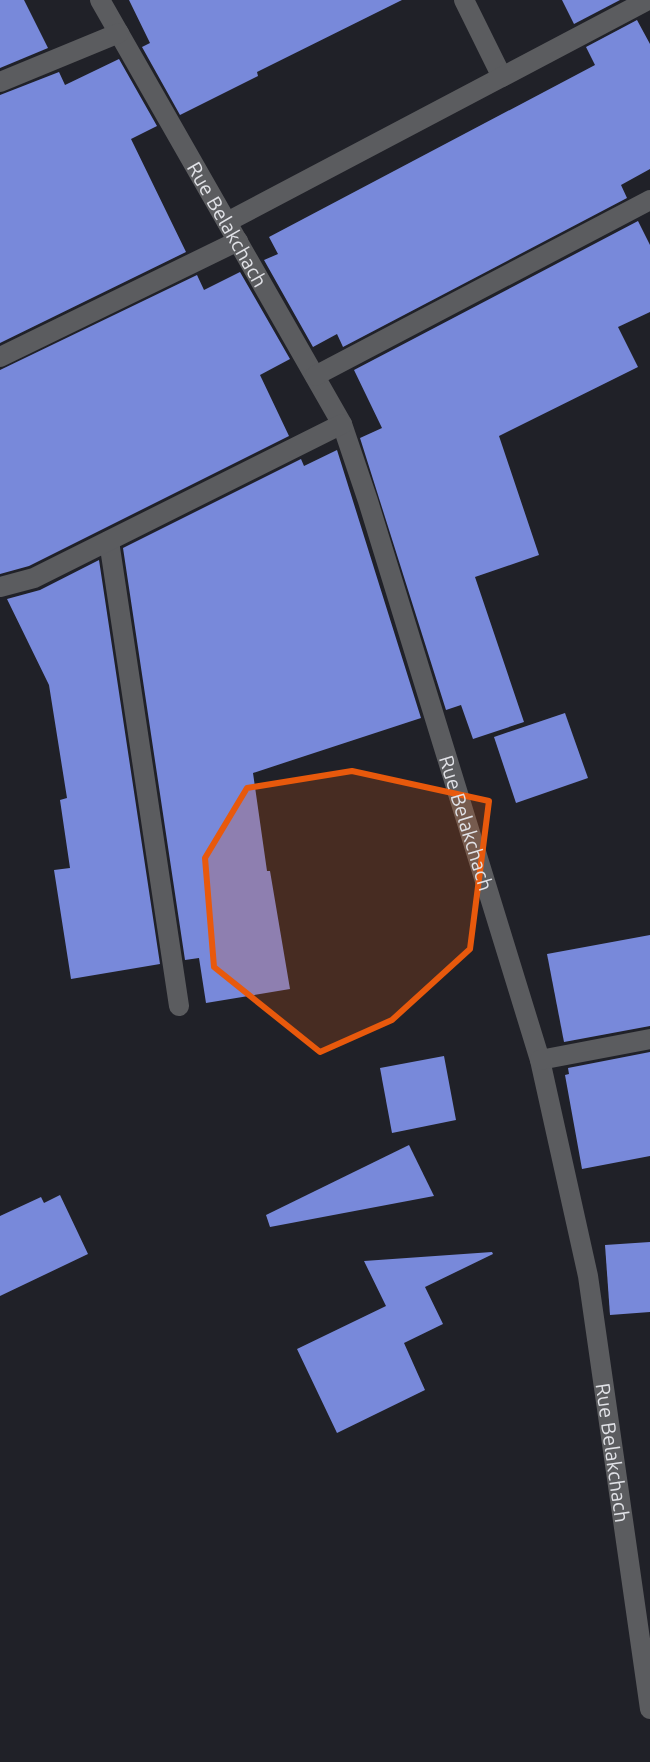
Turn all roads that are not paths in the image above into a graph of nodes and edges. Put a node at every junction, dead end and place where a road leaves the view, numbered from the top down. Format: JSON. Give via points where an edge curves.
{"nodes":[{"id":1,"x":100,"y":0,"type":"edge"},
{"id":2,"x":464,"y":0,"type":"edge"},
{"id":3,"x":648,"y":0,"type":"edge"},
{"id":4,"x":119,"y":33,"type":"junction"},
{"id":5,"x":502,"y":77,"type":"junction"},
{"id":6,"x":0,"y":82,"type":"edge"},
{"id":7,"x":650,"y":200,"type":"edge"},
{"id":8,"x":227,"y":222,"type":"junction"},
{"id":9,"x":238,"y":241,"type":"junction"},
{"id":10,"x":0,"y":357,"type":"edge"},
{"id":11,"x":315,"y":376,"type":"junction"},
{"id":12,"x":342,"y":424,"type":"junction"},
{"id":13,"x":109,"y":541,"type":"junction"},
{"id":14,"x":0,"y":587,"type":"edge"},
{"id":15,"x":179,"y":1006,"type":"dead end"},
{"id":16,"x":650,"y":1039,"type":"edge"},
{"id":17,"x":540,"y":1060,"type":"junction"},
{"id":18,"x":648,"y":1686,"type":"edge"},
{"id":19,"x":650,"y":1709,"type":"edge"}],
"edges":[{"from":1,"to":4,"type":"street","name":"Rue Belakchach"},
{"from":2,"to":5,"type":"street"},
{"from":3,"to":5,"type":"street"},
{"from":4,"to":6,"type":"street"},
{"from":4,"to":8,"type":"street","name":"Rue Belakchach"},
{"from":5,"to":8,"type":"street"},
{"from":7,"to":11,"type":"street"},
{"from":8,"to":9,"type":"street","name":"Rue Belakchach"},
{"from":9,"to":10,"type":"street"},
{"from":9,"to":11,"type":"street","name":"Rue Belakchach"},
{"from":11,"to":12,"type":"street","name":"Rue Belakchach"},
{"from":12,"to":13,"type":"street"},
{"from":12,"to":17,"type":"street","name":"Rue Belakchach"},
{"from":13,"to":14,"type":"street","via":[[34,578]]},
{"from":13,"to":15,"type":"street"},
{"from":16,"to":17,"type":"street"},
{"from":17,"to":18,"type":"street","name":"Rue Belakchach","via":[[588,1276]]},
{"from":18,"to":19,"type":"street","name":"Rue Belakchach"}]}
